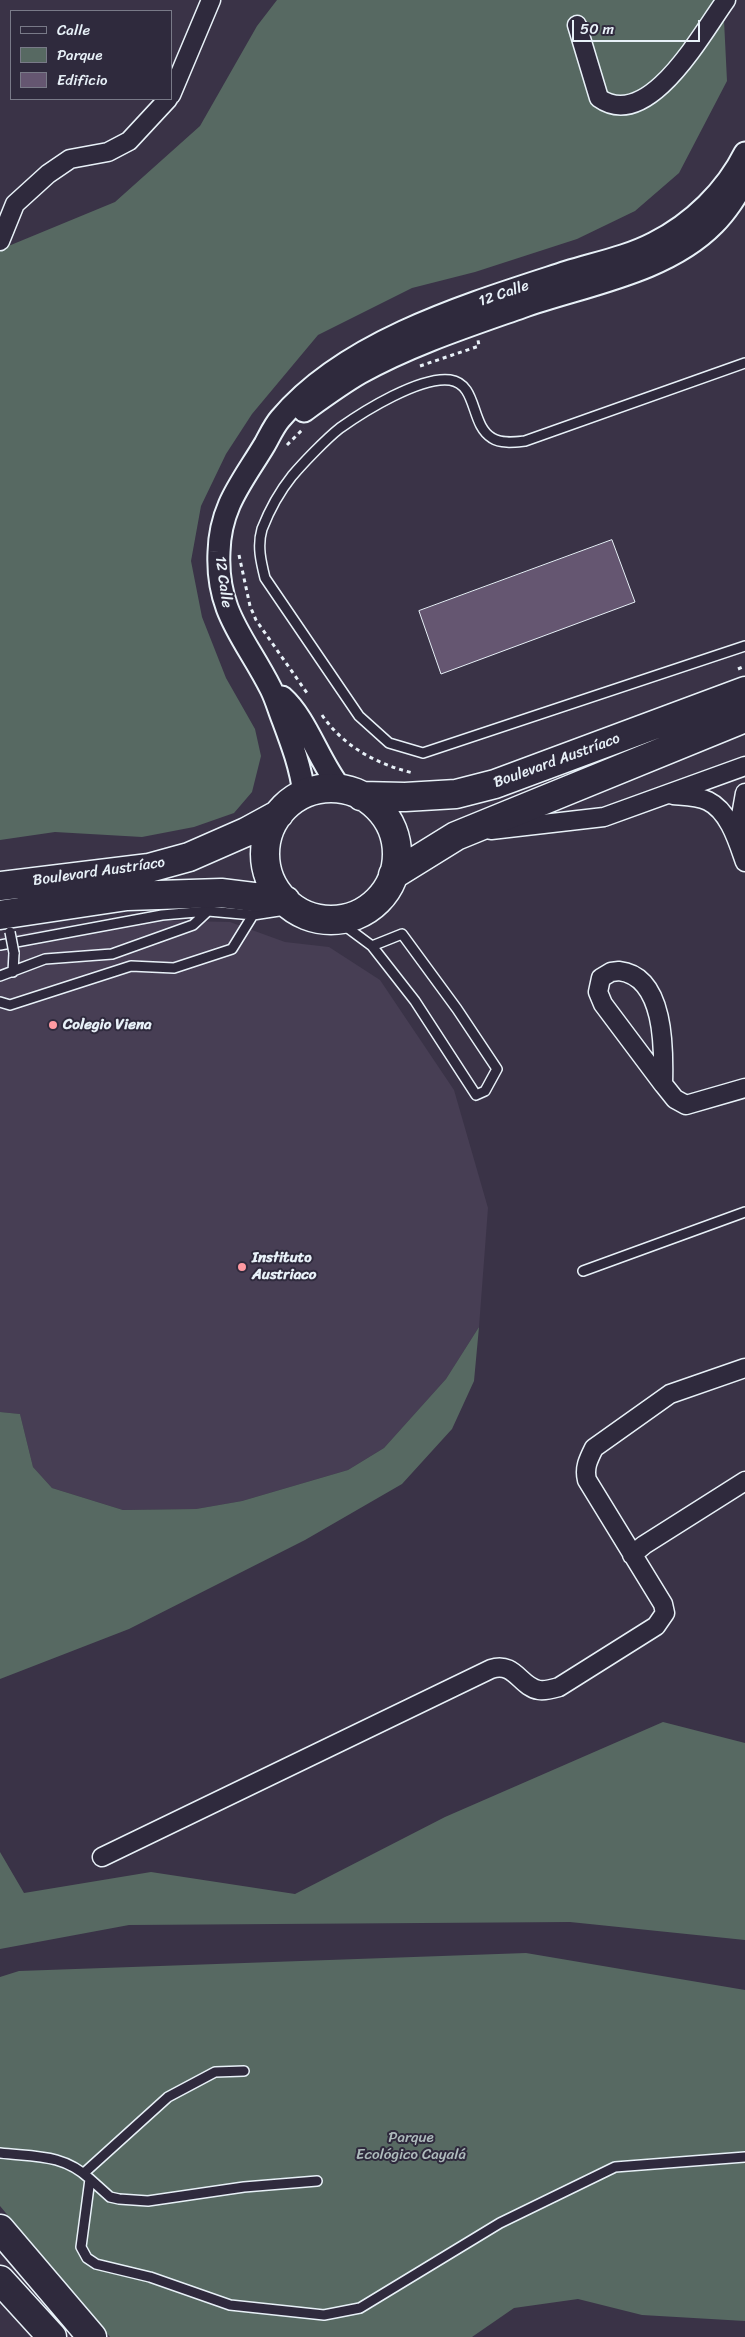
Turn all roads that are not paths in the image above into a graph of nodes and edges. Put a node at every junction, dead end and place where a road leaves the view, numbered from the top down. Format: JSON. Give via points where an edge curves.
{"nodes":[{"id":1,"x":211,"y":0,"type":"edge"},
{"id":2,"x":726,"y":0,"type":"edge"},
{"id":3,"x":577,"y":25,"type":"dead end"},
{"id":4,"x":172,"y":93,"type":"edge"},
{"id":5,"x":167,"y":100,"type":"edge"},
{"id":6,"x":745,"y":154,"type":"edge"},
{"id":7,"x":745,"y":181,"type":"edge"},
{"id":8,"x":0,"y":241,"type":"edge"},
{"id":9,"x":745,"y":363,"type":"edge"},
{"id":10,"x":273,"y":448,"type":"junction"},
{"id":11,"x":745,"y":646,"type":"edge"},
{"id":12,"x":738,"y":681,"type":"edge"},
{"id":13,"x":272,"y":690,"type":"junction"},
{"id":14,"x":745,"y":718,"type":"edge"},
{"id":15,"x":745,"y":766,"type":"edge"},
{"id":16,"x":351,"y":792,"type":"junction"},
{"id":17,"x":745,"y":793,"type":"edge"},
{"id":18,"x":304,"y":794,"type":"junction"},
{"id":19,"x":670,"y":794,"type":"junction"},
{"id":20,"x":278,"y":814,"type":"junction"},
{"id":21,"x":456,"y":836,"type":"junction"},
{"id":22,"x":737,"y":838,"type":"junction"},
{"id":23,"x":745,"y":862,"type":"edge"},
{"id":24,"x":393,"y":875,"type":"junction"},
{"id":25,"x":0,"y":886,"type":"edge"},
{"id":26,"x":290,"y":905,"type":"junction"},
{"id":27,"x":208,"y":911,"type":"junction"},
{"id":28,"x":253,"y":915,"type":"junction"},
{"id":29,"x":337,"y":920,"type":"junction"},
{"id":30,"x":4,"y":924,"type":"edge"},
{"id":31,"x":0,"y":944,"type":"edge"},
{"id":32,"x":372,"y":946,"type":"junction"},
{"id":33,"x":13,"y":972,"type":"junction"},
{"id":34,"x":0,"y":976,"type":"edge"},
{"id":35,"x":0,"y":1002,"type":"edge"},
{"id":36,"x":663,"y":1084,"type":"junction"},
{"id":37,"x":745,"y":1088,"type":"edge"},
{"id":38,"x":745,"y":1212,"type":"edge"},
{"id":39,"x":583,"y":1271,"type":"dead end"},
{"id":40,"x":745,"y":1368,"type":"edge"},
{"id":41,"x":745,"y":1481,"type":"edge"},
{"id":42,"x":632,"y":1554,"type":"junction"},
{"id":43,"x":102,"y":1857,"type":"dead end"},
{"id":44,"x":244,"y":2071,"type":"dead end"},
{"id":45,"x":0,"y":2154,"type":"edge"},
{"id":46,"x":745,"y":2157,"type":"edge"},
{"id":47,"x":87,"y":2176,"type":"junction"},
{"id":48,"x":317,"y":2181,"type":"dead end"},
{"id":49,"x":0,"y":2229,"type":"edge"},
{"id":50,"x":0,"y":2246,"type":"edge"},
{"id":51,"x":26,"y":2261,"type":"junction"},
{"id":52,"x":0,"y":2280,"type":"edge"},
{"id":53,"x":52,"y":2337,"type":"edge"},
{"id":54,"x":92,"y":2337,"type":"edge"}],
"edges":[{"from":1,"to":4,"type":"street"},
{"from":2,"to":3,"type":"street","via":[[661,86],[650,96],[631,105],[607,104],[599,98]]},
{"from":5,"to":8,"type":"street","via":[[129,141],[108,152],[70,160],[48,174],[14,204]]},
{"from":6,"to":10,"type":"street","name":"12 Calle","via":[[715,196],[677,230],[638,250],[471,305],[364,351],[332,371],[293,405],[278,421]]},
{"from":7,"to":10,"type":"street","name":"12 Calle","via":[[732,204],[714,225],[679,252],[629,273],[473,325],[361,373],[326,395]]},
{"from":9,"to":11,"type":"lane","via":[[525,441],[508,442],[492,438],[482,428],[460,382],[448,379],[417,386],[340,429],[292,476],[261,531],[259,554],[265,578],[359,716],[389,744],[423,753]]},
{"from":10,"to":13,"type":"street","name":"12 Calle","via":[[249,466],[228,505],[218,561],[228,615]]},
{"from":12,"to":16,"type":"main road","name":"Boulevard Austríaco","via":[[495,784],[456,794],[405,798]]},
{"from":13,"to":16,"type":"street","name":"12 Calle","via":[[284,698],[294,712],[326,769]]},
{"from":13,"to":18,"type":"street","name":"12 Calle","via":[[294,751]]},
{"from":14,"to":21,"type":"main road","name":"Boulevard Austríaco"},
{"from":15,"to":19,"type":"street"},
{"from":16,"to":18,"type":"main road","via":[[324,788]]},
{"from":16,"to":24,"type":"main road","via":[[379,810],[392,829],[396,852]]},
{"from":17,"to":22,"type":"street"},
{"from":18,"to":20,"type":"main road"},
{"from":19,"to":21,"type":"street","via":[[604,817]]},
{"from":19,"to":22,"type":"street","via":[[710,802]]},
{"from":20,"to":25,"type":"main road","name":"Boulevard Austríaco","via":[[189,857],[157,866]]},
{"from":20,"to":26,"type":"main road","via":[[267,838],[266,864],[273,885]]},
{"from":21,"to":24,"type":"main road","name":"Boulevard Austríaco"},
{"from":22,"to":23,"type":"street"},
{"from":24,"to":29,"type":"main road","via":[[385,892],[370,907]]},
{"from":26,"to":28,"type":"lane"},
{"from":26,"to":29,"type":"main road","via":[[318,918]]},
{"from":26,"to":30,"type":"main road","name":"Boulevard Austríaco","via":[[221,893],[127,896]]},
{"from":27,"to":28,"type":"lane"},
{"from":27,"to":31,"type":"lane","via":[[162,915]]},
{"from":27,"to":33,"type":"lane","via":[[193,925],[112,954],[45,959]]},
{"from":28,"to":35,"type":"lane","via":[[232,948],[174,968],[131,966],[10,1005]]},
{"from":29,"to":32,"type":"lane"},
{"from":30,"to":33,"type":"lane","bridge":true,"via":[[14,953]]},
{"from":32,"to":32,"type":"lane","via":[[415,1001],[476,1095],[485,1091],[497,1069],[402,934]]},
{"from":33,"to":34,"type":"lane"},
{"from":36,"to":36,"type":"street","via":[[603,1004],[598,992],[601,978],[611,972],[630,972],[648,989],[660,1022]]},
{"from":36,"to":37,"type":"street","via":[[675,1099],[686,1104]]},
{"from":38,"to":39,"type":"lane"},
{"from":40,"to":42,"type":"street","via":[[670,1394],[594,1448],[585,1471],[587,1480]]},
{"from":41,"to":42,"type":"street"},
{"from":42,"to":43,"type":"street","via":[[663,1604],[665,1613],[661,1621],[558,1687],[537,1690],[507,1668],[491,1669]]},
{"from":44,"to":47,"type":"lane","via":[[215,2072],[168,2097]]},
{"from":45,"to":47,"type":"lane","via":[[61,2160]]},
{"from":46,"to":47,"type":"lane","via":[[615,2167],[500,2223],[360,2308],[324,2315],[230,2305],[150,2277],[96,2264],[87,2258],[81,2246]]},
{"from":47,"to":48,"type":"lane","via":[[110,2197],[148,2201],[244,2187]]},
{"from":49,"to":51,"type":"main road"},
{"from":50,"to":51,"type":"main road"},
{"from":51,"to":54,"type":"main road"},
{"from":52,"to":53,"type":"main road"}]}
